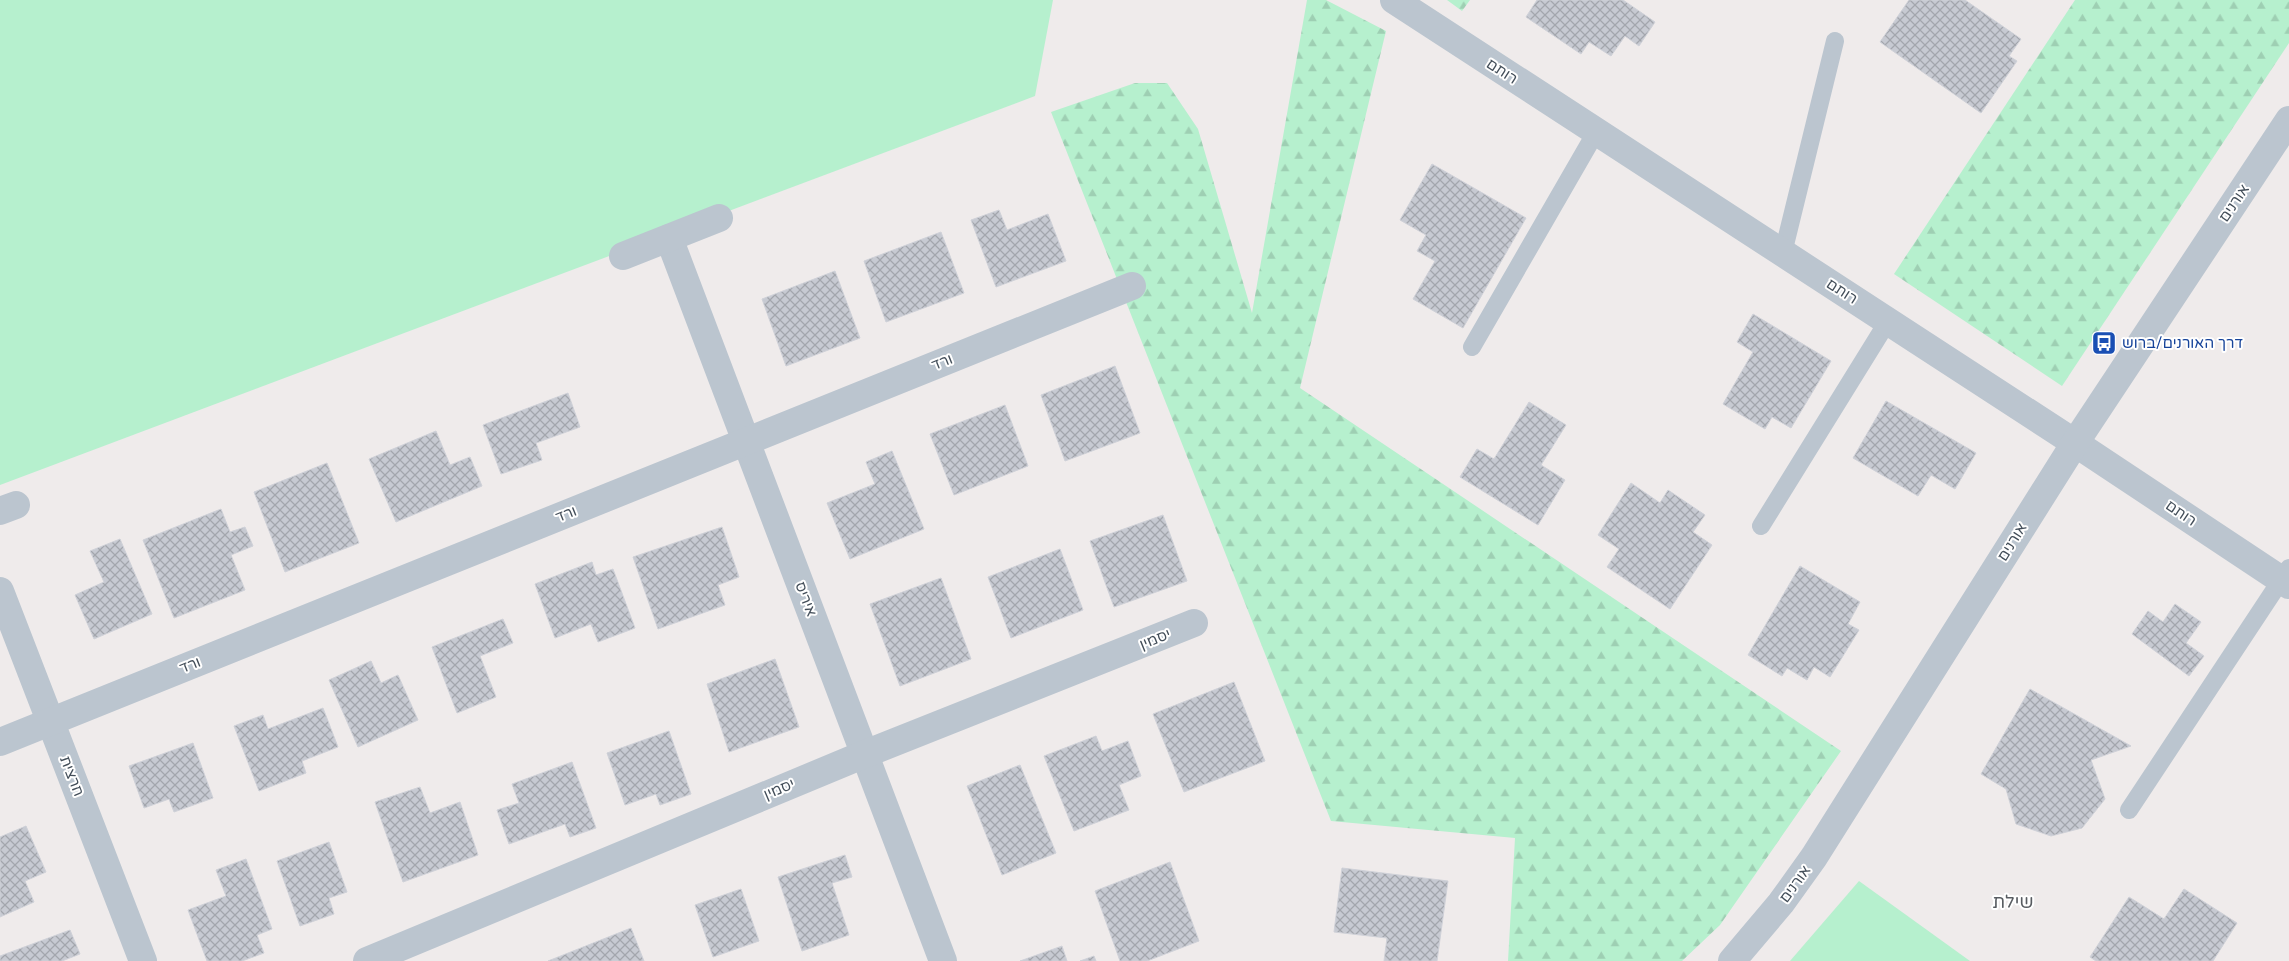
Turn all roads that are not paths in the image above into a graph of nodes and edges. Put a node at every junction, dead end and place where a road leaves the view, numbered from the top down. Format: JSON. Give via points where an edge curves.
{"nodes":[{"id":1,"x":1394,"y":0,"type":"edge"},
{"id":2,"x":1835,"y":40,"type":"dead end"},
{"id":3,"x":2289,"y":120,"type":"edge"},
{"id":4,"x":1596,"y":132,"type":"junction"},
{"id":5,"x":719,"y":218,"type":"dead end"},
{"id":6,"x":669,"y":238,"type":"junction"},
{"id":7,"x":1784,"y":254,"type":"junction"},
{"id":8,"x":623,"y":256,"type":"dead end"},
{"id":9,"x":1132,"y":286,"type":"dead end"},
{"id":10,"x":1888,"y":321,"type":"junction"},
{"id":11,"x":1472,"y":347,"type":"dead end"},
{"id":12,"x":746,"y":441,"type":"junction"},
{"id":13,"x":2075,"y":442,"type":"junction"},
{"id":14,"x":1762,"y":526,"type":"dead end"},
{"id":15,"x":2286,"y":578,"type":"edge"},
{"id":16,"x":0,"y":591,"type":"edge"},
{"id":17,"x":1194,"y":623,"type":"dead end"},
{"id":18,"x":51,"y":722,"type":"junction"},
{"id":19,"x":0,"y":742,"type":"edge"},
{"id":20,"x":865,"y":754,"type":"junction"},
{"id":21,"x":2128,"y":810,"type":"dead end"},
{"id":22,"x":143,"y":961,"type":"edge"},
{"id":23,"x":367,"y":961,"type":"edge"},
{"id":24,"x":943,"y":961,"type":"edge"},
{"id":25,"x":1732,"y":961,"type":"edge"}],
"edges":[{"from":1,"to":4,"type":"street","name":"רותם"},
{"from":2,"to":7,"type":"lane"},
{"from":3,"to":13,"type":"street","name":"אורנים"},
{"from":4,"to":7,"type":"street","name":"רותם"},
{"from":4,"to":11,"type":"lane"},
{"from":5,"to":6,"type":"street"},
{"from":6,"to":8,"type":"street"},
{"from":6,"to":12,"type":"street","name":"איריס"},
{"from":7,"to":10,"type":"street","name":"רותם"},
{"from":9,"to":12,"type":"street","name":"ורד"},
{"from":10,"to":13,"type":"street","name":"רותם"},
{"from":10,"to":14,"type":"lane"},
{"from":12,"to":18,"type":"street","name":"ורד"},
{"from":12,"to":20,"type":"street","name":"איריס"},
{"from":13,"to":15,"type":"street","name":"רותם"},
{"from":13,"to":25,"type":"street","name":"אורנים","via":[[1814,857],[1781,903]]},
{"from":15,"to":21,"type":"lane"},
{"from":16,"to":18,"type":"street","name":"חרצית"},
{"from":17,"to":20,"type":"street","name":"יסמין"},
{"from":18,"to":19,"type":"street","name":"ורד"},
{"from":18,"to":22,"type":"street","name":"חרצית"},
{"from":20,"to":23,"type":"street","name":"יסמין"},
{"from":20,"to":24,"type":"street","name":"איריס"}]}
